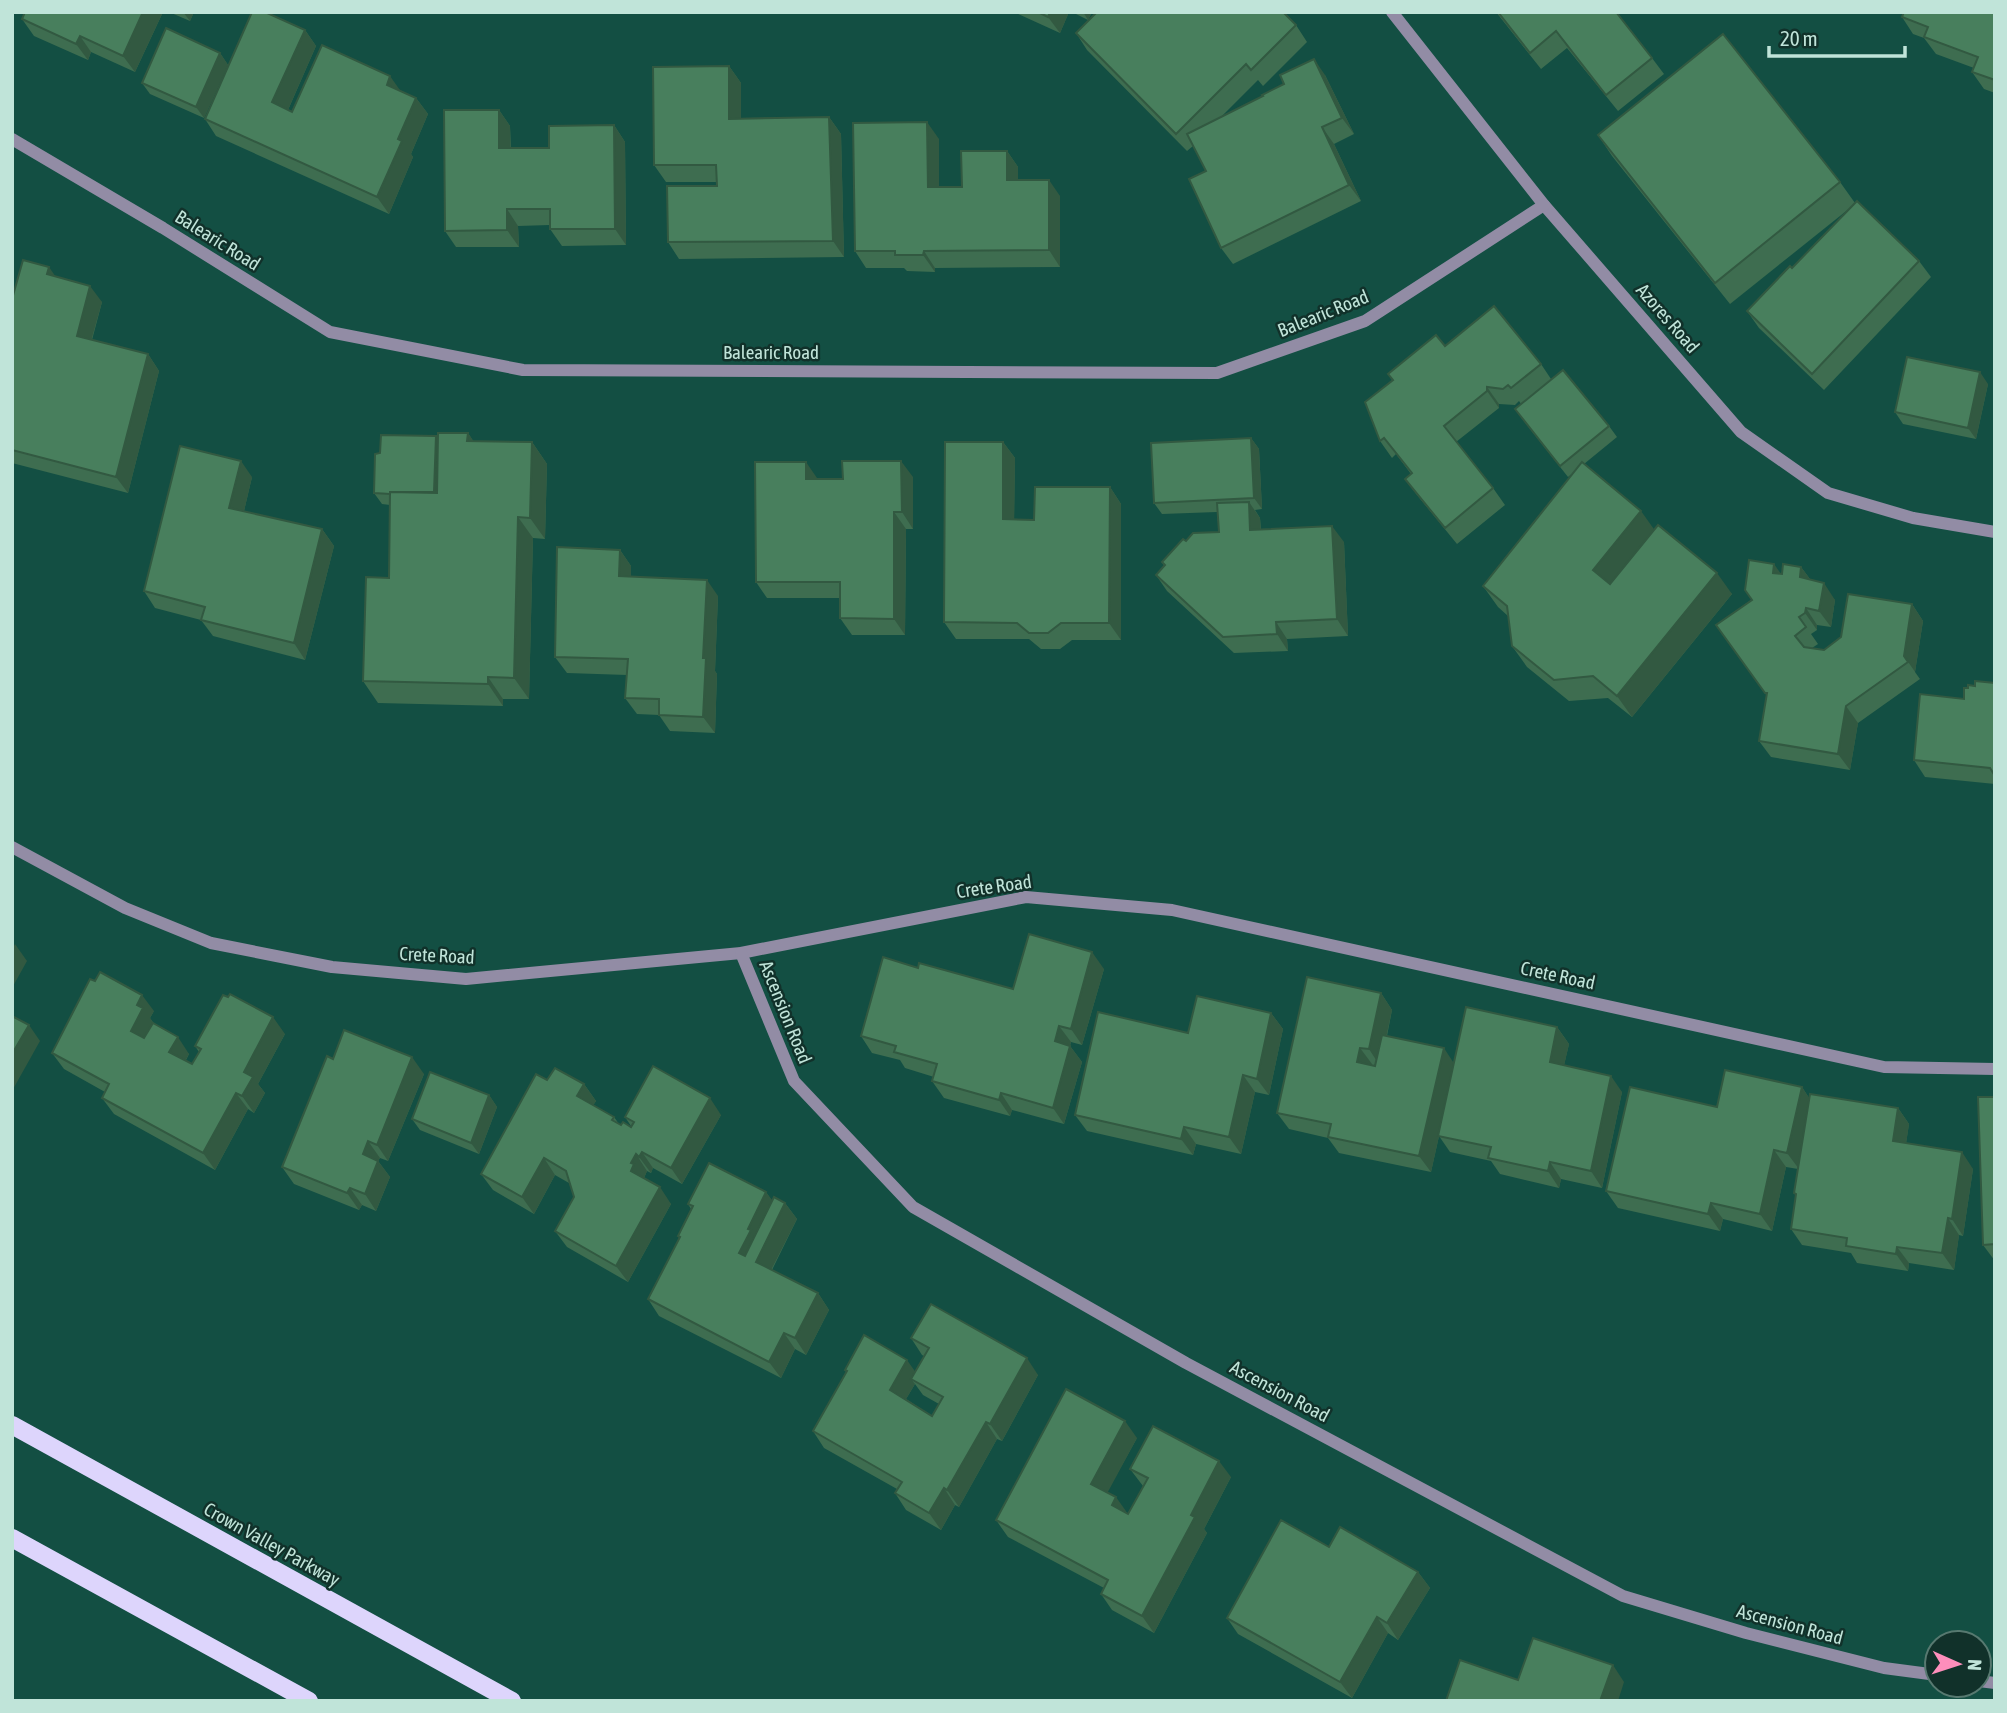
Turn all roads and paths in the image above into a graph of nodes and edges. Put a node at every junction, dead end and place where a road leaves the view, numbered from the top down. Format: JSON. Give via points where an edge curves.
{"nodes":[{"id":1,"x":1392,"y":12,"type":"edge"},
{"id":2,"x":12,"y":139,"type":"edge"},
{"id":3,"x":1544,"y":205,"type":"junction"},
{"id":4,"x":1995,"y":532,"type":"edge"},
{"id":5,"x":12,"y":847,"type":"edge"},
{"id":6,"x":741,"y":953,"type":"junction"},
{"id":7,"x":1995,"y":1069,"type":"edge"},
{"id":8,"x":12,"y":1425,"type":"edge"},
{"id":9,"x":12,"y":1538,"type":"edge"},
{"id":10,"x":1923,"y":1673,"type":"edge"},
{"id":11,"x":309,"y":1701,"type":"edge"},
{"id":12,"x":512,"y":1701,"type":"edge"}],
"edges":[{"from":1,"to":3,"type":"street","name":"Azores Road"},
{"from":2,"to":3,"type":"street","name":"Balearic Road","via":[[330,332],[523,370],[1217,373],[1365,321]]},
{"from":3,"to":4,"type":"street","name":"Azores Road","via":[[1741,432],[1828,493],[1913,518]]},
{"from":5,"to":6,"type":"street","name":"Crete Road","via":[[125,908],[211,943],[332,967],[466,979]]},
{"from":6,"to":7,"type":"street","name":"Crete Road","via":[[1026,897],[1159,909],[1884,1067]]},
{"from":6,"to":10,"type":"street","name":"Ascension Road","via":[[794,1081],[912,1207],[1186,1363],[1623,1596],[1745,1633]]},
{"from":8,"to":12,"type":"main road","name":"Crown Valley Parkway"},
{"from":9,"to":11,"type":"main road"}]}
